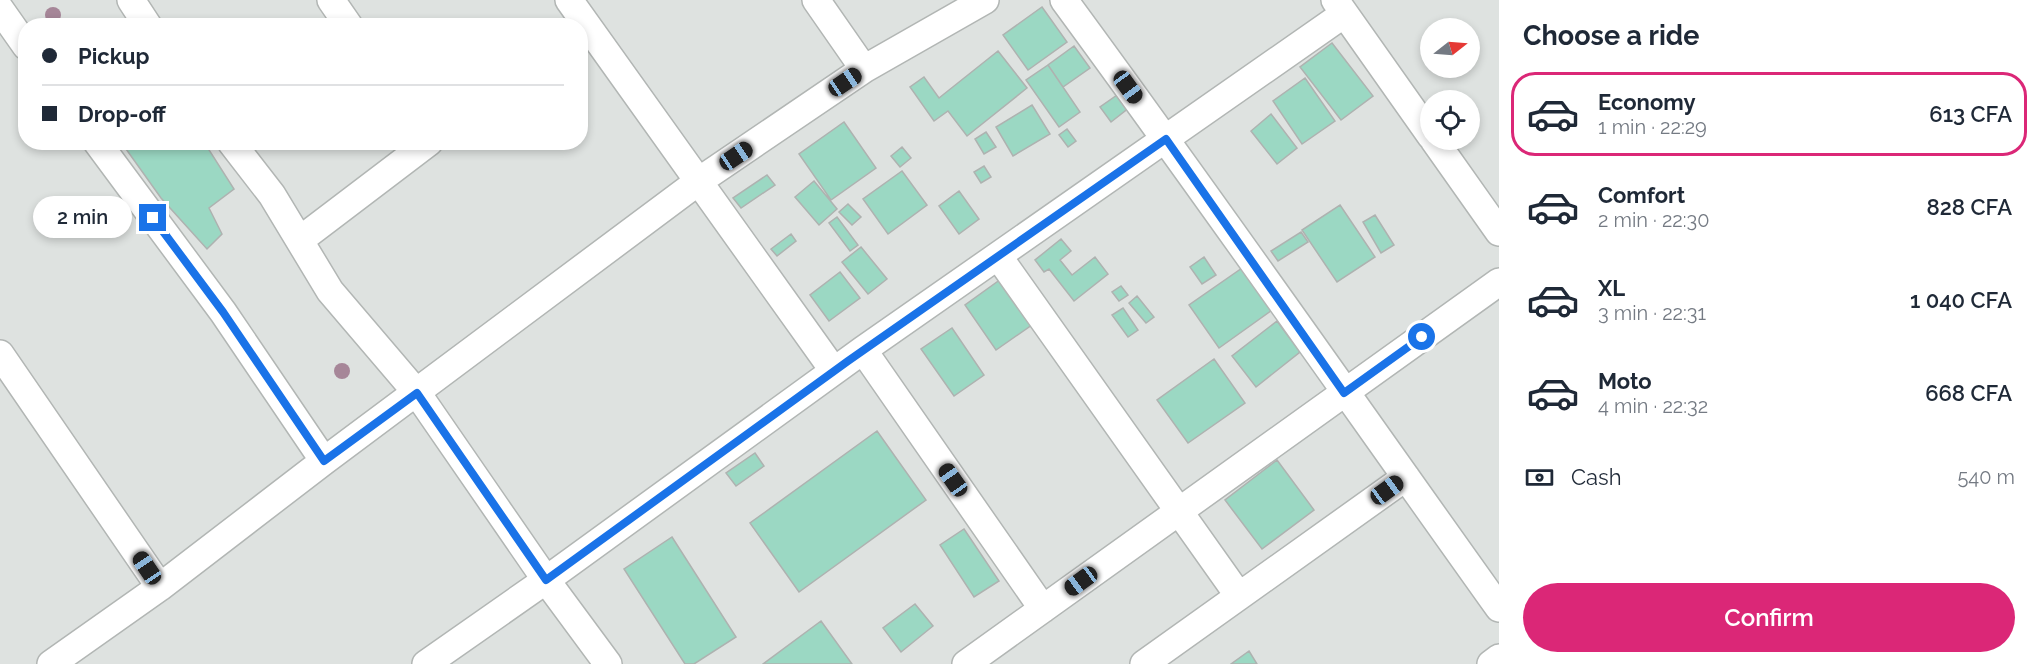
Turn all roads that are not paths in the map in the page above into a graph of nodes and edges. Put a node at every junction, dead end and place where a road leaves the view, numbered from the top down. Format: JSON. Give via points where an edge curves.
{"nodes":[{"id":1,"x":131,"y":0,"type":"edge"},
{"id":2,"x":331,"y":0,"type":"edge"},
{"id":3,"x":569,"y":0,"type":"edge"},
{"id":4,"x":816,"y":0,"type":"edge"},
{"id":5,"x":985,"y":0,"type":"edge"},
{"id":6,"x":1064,"y":0,"type":"edge"},
{"id":7,"x":1340,"y":7,"type":"edge"},
{"id":8,"x":0,"y":9,"type":"edge"},
{"id":9,"x":143,"y":18,"type":"edge"},
{"id":10,"x":343,"y":18,"type":"edge"},
{"id":11,"x":578,"y":18,"type":"edge"},
{"id":12,"x":18,"y":35,"type":"edge"},
{"id":13,"x":588,"y":38,"type":"edge"},
{"id":14,"x":864,"y":69,"type":"junction"},
{"id":15,"x":1420,"y":121,"type":"edge"},
{"id":16,"x":1166,"y":139,"type":"junction"},
{"id":17,"x":103,"y":150,"type":"edge"},
{"id":18,"x":237,"y":150,"type":"edge"},
{"id":19,"x":418,"y":150,"type":"edge"},
{"id":20,"x":1441,"y":150,"type":"edge"},
{"id":21,"x":699,"y":181,"type":"junction"},
{"id":22,"x":1499,"y":232,"type":"edge"},
{"id":23,"x":300,"y":240,"type":"junction"},
{"id":24,"x":998,"y":256,"type":"junction"},
{"id":25,"x":1499,"y":282,"type":"edge"},
{"id":26,"x":863,"y":350,"type":"junction"},
{"id":27,"x":0,"y":354,"type":"edge"},
{"id":28,"x":834,"y":371,"type":"junction"},
{"id":29,"x":417,"y":393,"type":"junction"},
{"id":30,"x":1344,"y":393,"type":"junction"},
{"id":31,"x":324,"y":461,"type":"junction"},
{"id":32,"x":1406,"y":477,"type":"junction"},
{"id":33,"x":1178,"y":512,"type":"junction"},
{"id":34,"x":546,"y":580,"type":"junction"},
{"id":35,"x":160,"y":587,"type":"junction"},
{"id":36,"x":1239,"y":596,"type":"junction"},
{"id":37,"x":1499,"y":608,"type":"edge"},
{"id":38,"x":1042,"y":609,"type":"junction"},
{"id":39,"x":457,"y":655,"type":"edge"},
{"id":40,"x":1499,"y":658,"type":"edge"},
{"id":41,"x":51,"y":664,"type":"edge"},
{"id":42,"x":426,"y":664,"type":"edge"},
{"id":43,"x":608,"y":664,"type":"edge"},
{"id":44,"x":966,"y":664,"type":"edge"},
{"id":45,"x":1144,"y":664,"type":"edge"},
{"id":46,"x":1491,"y":664,"type":"edge"}],
"edges":[{"from":1,"to":9,"type":"street"},
{"from":2,"to":10,"type":"street"},
{"from":3,"to":11,"type":"street"},
{"from":4,"to":14,"type":"street"},
{"from":5,"to":14,"type":"street"},
{"from":6,"to":16,"type":"street"},
{"from":7,"to":15,"type":"street"},
{"from":7,"to":16,"type":"street"},
{"from":8,"to":12,"type":"street"},
{"from":13,"to":21,"type":"street"},
{"from":14,"to":21,"type":"street"},
{"from":16,"to":24,"type":"street"},
{"from":16,"to":30,"type":"street"},
{"from":17,"to":31,"type":"street","via":[[223,312]]},
{"from":18,"to":23,"type":"street"},
{"from":19,"to":23,"type":"street"},
{"from":20,"to":22,"type":"street"},
{"from":21,"to":28,"type":"street"},
{"from":21,"to":29,"type":"street"},
{"from":23,"to":29,"type":"street","via":[[330,291]]},
{"from":24,"to":26,"type":"street"},
{"from":24,"to":33,"type":"street"},
{"from":25,"to":30,"type":"street"},
{"from":26,"to":28,"type":"street"},
{"from":26,"to":38,"type":"street"},
{"from":27,"to":35,"type":"street"},
{"from":28,"to":34,"type":"street"},
{"from":29,"to":31,"type":"street"},
{"from":29,"to":34,"type":"street"},
{"from":30,"to":32,"type":"street"},
{"from":30,"to":33,"type":"street"},
{"from":31,"to":35,"type":"street"},
{"from":32,"to":36,"type":"street"},
{"from":32,"to":37,"type":"street"},
{"from":33,"to":36,"type":"street"},
{"from":33,"to":38,"type":"street"},
{"from":34,"to":39,"type":"street"},
{"from":34,"to":43,"type":"street"},
{"from":35,"to":41,"type":"street"},
{"from":36,"to":45,"type":"street"},
{"from":38,"to":44,"type":"street"},
{"from":39,"to":42,"type":"street"},
{"from":40,"to":46,"type":"street"}]}
